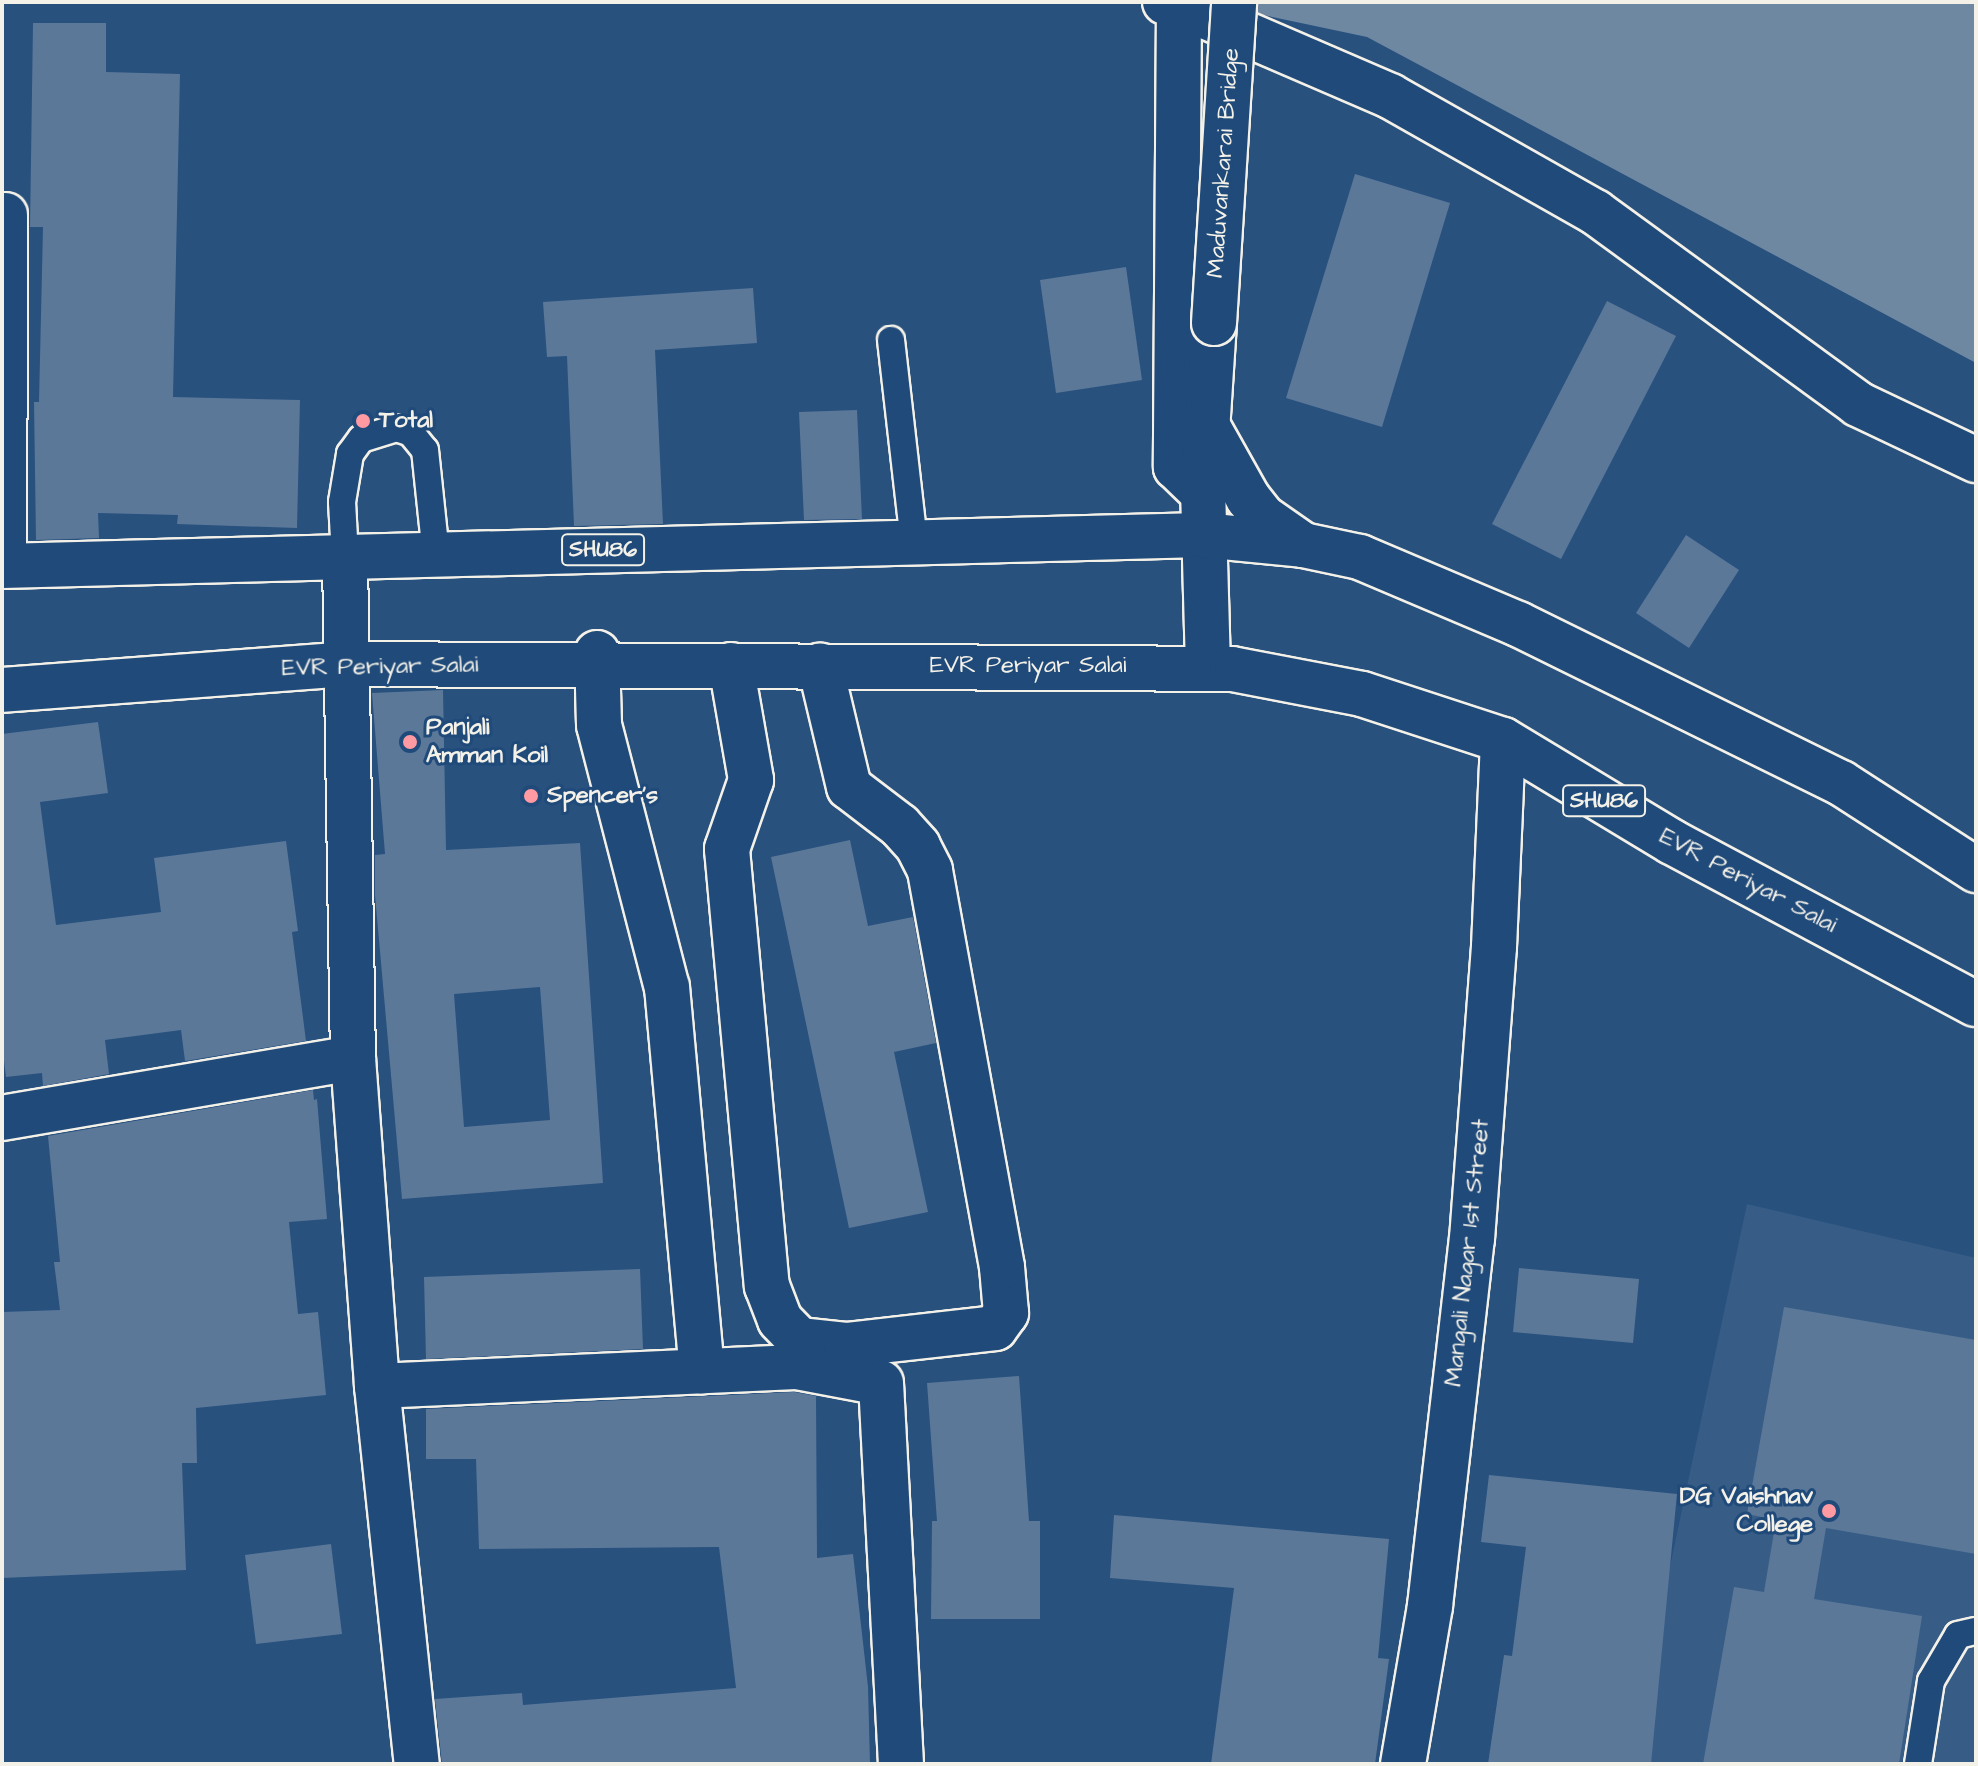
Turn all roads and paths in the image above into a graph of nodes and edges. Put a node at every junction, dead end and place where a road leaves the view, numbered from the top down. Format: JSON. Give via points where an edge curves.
{"nodes":[{"id":1,"x":1234,"y":2,"type":"edge"},
{"id":2,"x":1172,"y":3,"type":"edge"},
{"id":3,"x":5,"y":215,"type":"dead end"},
{"id":4,"x":891,"y":340,"type":"dead end"},
{"id":5,"x":1207,"y":425,"type":"junction"},
{"id":6,"x":1976,"y":460,"type":"edge"},
{"id":7,"x":1203,"y":514,"type":"junction"},
{"id":8,"x":914,"y":542,"type":"junction"},
{"id":9,"x":1303,"y":545,"type":"junction"},
{"id":10,"x":436,"y":554,"type":"junction"},
{"id":11,"x":345,"y":557,"type":"junction"},
{"id":12,"x":3,"y":566,"type":"edge"},
{"id":13,"x":597,"y":659,"type":"junction"},
{"id":14,"x":348,"y":664,"type":"junction"},
{"id":15,"x":731,"y":665,"type":"junction"},
{"id":16,"x":820,"y":665,"type":"junction"},
{"id":17,"x":1208,"y":667,"type":"junction"},
{"id":18,"x":2,"y":690,"type":"edge"},
{"id":19,"x":1503,"y":740,"type":"junction"},
{"id":20,"x":1976,"y":870,"type":"edge"},
{"id":21,"x":1976,"y":1004,"type":"edge"},
{"id":22,"x":353,"y":1058,"type":"junction"},
{"id":23,"x":2,"y":1118,"type":"edge"},
{"id":24,"x":702,"y":1371,"type":"junction"},
{"id":25,"x":377,"y":1386,"type":"junction"},
{"id":26,"x":1976,"y":1631,"type":"edge"},
{"id":27,"x":417,"y":1764,"type":"edge"},
{"id":28,"x":901,"y":1764,"type":"edge"},
{"id":29,"x":1403,"y":1764,"type":"edge"},
{"id":30,"x":1918,"y":1764,"type":"edge"}],
"edges":[{"from":1,"to":5,"type":"street","name":"Maduvankarai Bridge","bridge":true},
{"from":2,"to":6,"type":"street","via":[[1390,96],[1581,204],[1858,404]]},
{"from":2,"to":7,"type":"street","via":[[1176,467]]},
{"from":3,"to":12,"type":"street"},
{"from":4,"to":8,"type":"lane"},
{"from":5,"to":7,"type":"street","name":"Maduvankarai Bridge"},
{"from":5,"to":9,"type":"street","via":[[1263,517]]},
{"from":7,"to":8,"type":"street","number":"SHU86"},
{"from":7,"to":9,"type":"street","number":"SHU86"},
{"from":7,"to":17,"type":"street","name":"Maduvankarai Bridge"},
{"from":8,"to":10,"type":"street","number":"SHU86"},
{"from":9,"to":20,"type":"street","number":"SHU86","via":[[1360,557],[1532,631],[1841,783]]},
{"from":10,"to":11,"type":"street","number":"SHU86"},
{"from":10,"to":11,"type":"lane","via":[[425,450],[411,433],[396,428],[361,439],[350,454],[342,502]]},
{"from":11,"to":12,"type":"street","number":"SHU86"},
{"from":11,"to":14,"type":"street"},
{"from":13,"to":14,"type":"street","name":"EVR Periyar Salai","number":"SHU86"},
{"from":13,"to":15,"type":"street","name":"EVR Periyar Salai","number":"SHU86"},
{"from":13,"to":24,"type":"street","via":[[599,725],[667,987]]},
{"from":14,"to":18,"type":"street","name":"EVR Periyar Salai","number":"SHU86"},
{"from":14,"to":22,"type":"street"},
{"from":15,"to":16,"type":"street","name":"EVR Periyar Salai","number":"SHU86"},
{"from":15,"to":16,"type":"street","via":[[751,780],[727,849],[767,1286],[780,1320],[799,1340],[846,1345],[995,1328],[1006,1313],[1002,1267],[930,870],[900,826],[849,787]]},
{"from":16,"to":17,"type":"street","name":"EVR Periyar Salai","number":"SHU86"},
{"from":17,"to":19,"type":"street","name":"EVR Periyar Salai","number":"SHU86","via":[[1362,694]]},
{"from":19,"to":21,"type":"street","name":"EVR Periyar Salai","number":"SHU86","via":[[1672,842]]},
{"from":19,"to":29,"type":"street","name":"Mangali Nagar 1st Street","via":[[1472,1239],[1430,1606]]},
{"from":22,"to":23,"type":"street"},
{"from":22,"to":25,"type":"street"},
{"from":24,"to":25,"type":"street"},
{"from":24,"to":28,"type":"street","via":[[796,1367],[881,1383]]},
{"from":25,"to":27,"type":"street"},
{"from":26,"to":30,"type":"lane","via":[[1958,1635],[1931,1681]]}]}
